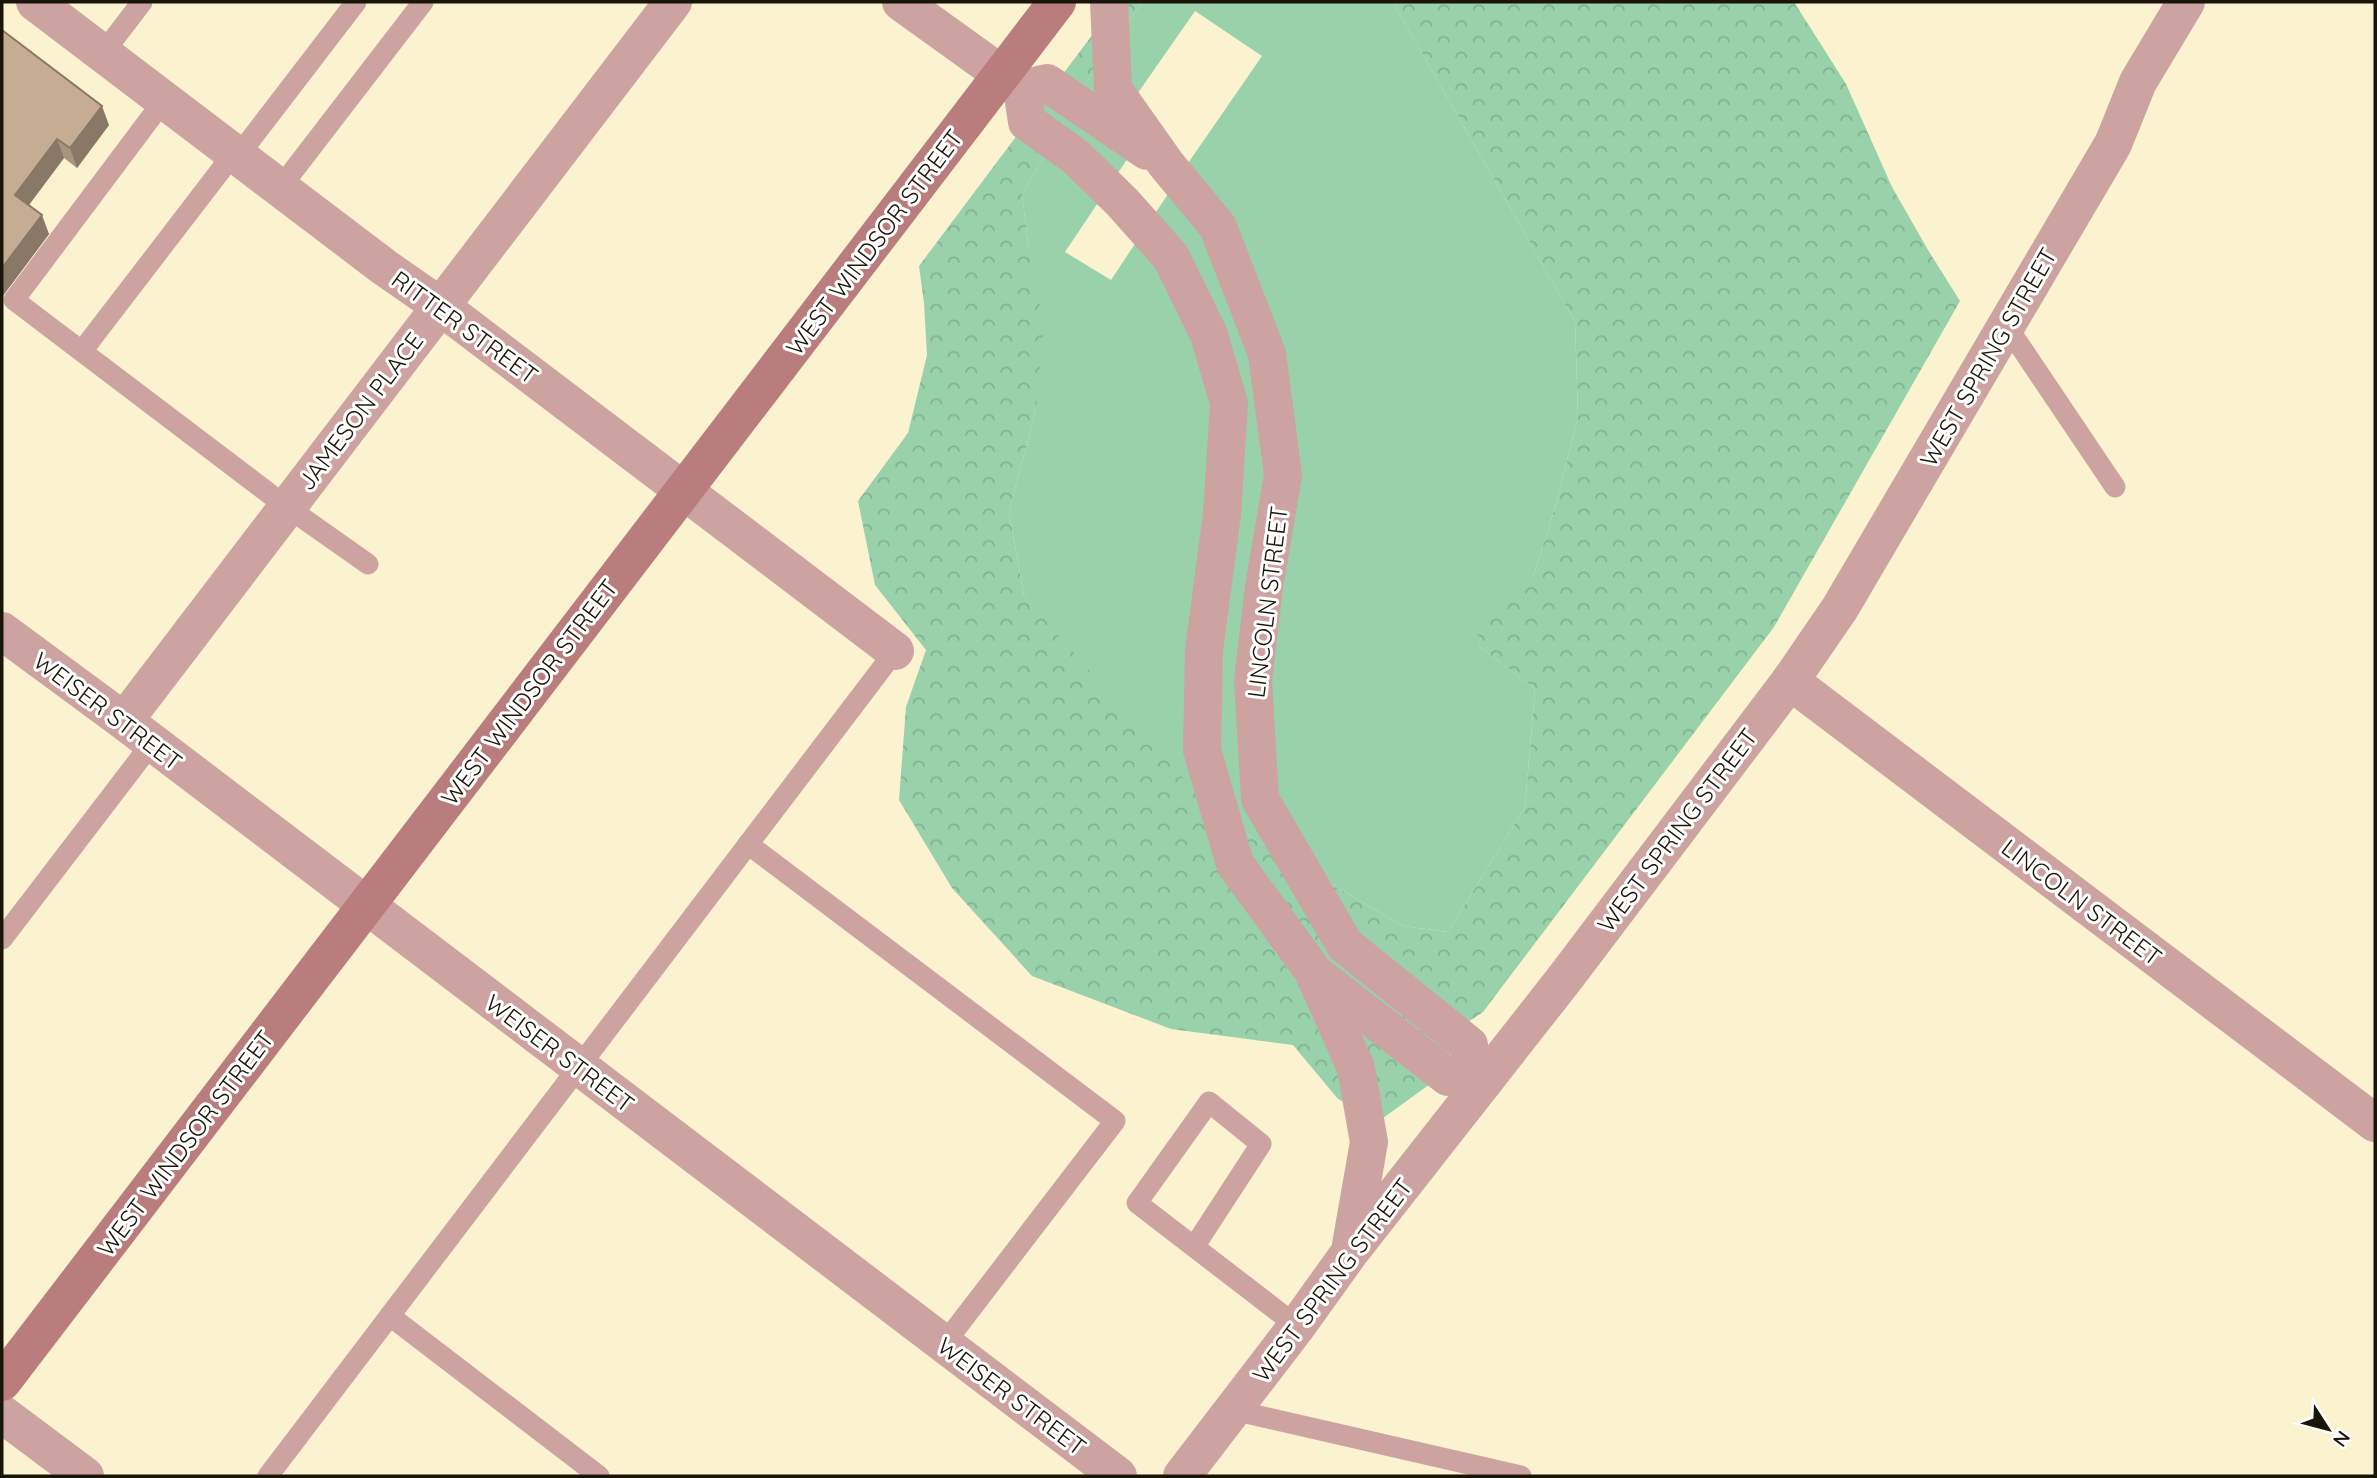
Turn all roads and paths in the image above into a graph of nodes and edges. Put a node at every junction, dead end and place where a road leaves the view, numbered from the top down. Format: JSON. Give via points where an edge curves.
{"nodes":[{"id":1,"x":35,"y":2,"type":"edge"},
{"id":2,"x":142,"y":2,"type":"edge"},
{"id":3,"x":356,"y":2,"type":"edge"},
{"id":4,"x":423,"y":2,"type":"edge"},
{"id":5,"x":673,"y":2,"type":"edge"},
{"id":6,"x":901,"y":2,"type":"edge"},
{"id":7,"x":1057,"y":2,"type":"edge"},
{"id":8,"x":1109,"y":2,"type":"edge"},
{"id":9,"x":2186,"y":2,"type":"edge"},
{"id":10,"x":103,"y":53,"type":"junction"},
{"id":11,"x":1011,"y":82,"type":"junction"},
{"id":12,"x":164,"y":100,"type":"junction"},
{"id":13,"x":238,"y":156,"type":"junction"},
{"id":14,"x":1166,"y":164,"type":"junction"},
{"id":15,"x":279,"y":188,"type":"junction"},
{"id":16,"x":440,"y":306,"type":"junction"},
{"id":17,"x":2006,"y":326,"type":"junction"},
{"id":18,"x":82,"y":351,"type":"junction"},
{"id":19,"x":2115,"y":487,"type":"dead end"},
{"id":20,"x":683,"y":490,"type":"junction"},
{"id":21,"x":287,"y":507,"type":"junction"},
{"id":22,"x":368,"y":564,"type":"dead end"},
{"id":23,"x":2,"y":631,"type":"edge"},
{"id":24,"x":895,"y":651,"type":"joint"},
{"id":25,"x":1790,"y":681,"type":"junction"},
{"id":26,"x":138,"y":732,"type":"junction"},
{"id":27,"x":748,"y":844,"type":"junction"},
{"id":28,"x":366,"y":907,"type":"junction"},
{"id":29,"x":2,"y":939,"type":"edge"},
{"id":30,"x":1313,"y":971,"type":"junction"},
{"id":31,"x":578,"y":1067,"type":"junction"},
{"id":32,"x":1479,"y":1075,"type":"junction"},
{"id":33,"x":2375,"y":1123,"type":"edge"},
{"id":34,"x":1194,"y":1247,"type":"junction"},
{"id":35,"x":1350,"y":1252,"type":"junction"},
{"id":36,"x":390,"y":1316,"type":"junction"},
{"id":37,"x":1297,"y":1326,"type":"junction"},
{"id":38,"x":944,"y":1344,"type":"junction"},
{"id":39,"x":2,"y":1382,"type":"edge"},
{"id":40,"x":1233,"y":1410,"type":"junction"},
{"id":41,"x":2,"y":1413,"type":"edge"},
{"id":42,"x":85,"y":1476,"type":"edge"},
{"id":43,"x":268,"y":1476,"type":"edge"},
{"id":44,"x":599,"y":1476,"type":"edge"},
{"id":45,"x":1118,"y":1476,"type":"edge"},
{"id":46,"x":1182,"y":1476,"type":"edge"},
{"id":47,"x":1521,"y":1476,"type":"edge"}],
"edges":[{"from":1,"to":10,"type":"street","name":"RITTER STREET"},
{"from":2,"to":10,"type":"lane"},
{"from":3,"to":13,"type":"lane"},
{"from":4,"to":15,"type":"lane"},
{"from":5,"to":16,"type":"street","name":"JAMESON PLACE"},
{"from":6,"to":11,"type":"street"},
{"from":7,"to":11,"type":"main road","name":"WEST WINDSOR STREET"},
{"from":8,"to":14,"type":"street","name":"LINCOLN STREET","via":[[1114,89]]},
{"from":9,"to":17,"type":"street","name":"WEST SPRING STREET","via":[[2138,82],[2113,144]]},
{"from":10,"to":12,"type":"street","name":"RITTER STREET"},
{"from":11,"to":14,"type":"street","name":"LINCOLN STREET","via":[[1047,83]]},
{"from":11,"to":20,"type":"main road","name":"WEST WINDSOR STREET","via":[[911,195]]},
{"from":11,"to":30,"type":"street","via":[[1027,122],[1076,158],[1171,257],[1209,335],[1229,403],[1222,514],[1204,650],[1202,750],[1235,864]]},
{"from":12,"to":13,"type":"street","name":"RITTER STREET"},
{"from":12,"to":18,"type":"lane","via":[[15,300]]},
{"from":13,"to":15,"type":"street","name":"RITTER STREET"},
{"from":13,"to":18,"type":"lane","via":[[225,166]]},
{"from":14,"to":32,"type":"street","name":"LINCOLN STREET","via":[[1218,227],[1267,354],[1283,475],[1253,680],[1260,799],[1345,945],[1469,1045]]},
{"from":15,"to":16,"type":"street","name":"RITTER STREET"},
{"from":16,"to":20,"type":"street","name":"RITTER STREET"},
{"from":16,"to":21,"type":"street","name":"JAMESON PLACE"},
{"from":17,"to":19,"type":"lane"},
{"from":17,"to":25,"type":"street","name":"WEST SPRING STREET","via":[[1840,608]]},
{"from":18,"to":21,"type":"lane"},
{"from":20,"to":24,"type":"street","name":"RITTER STREET"},
{"from":20,"to":28,"type":"main road","name":"WEST WINDSOR STREET"},
{"from":21,"to":22,"type":"lane"},
{"from":21,"to":26,"type":"street","name":"JAMESON PLACE"},
{"from":23,"to":26,"type":"street","name":"WEISER STREET"},
{"from":24,"to":27,"type":"lane"},
{"from":25,"to":32,"type":"street","name":"WEST SPRING STREET","via":[[1566,978]]},
{"from":25,"to":33,"type":"street","name":"LINCOLN STREET"},
{"from":26,"to":28,"type":"street","name":"WEISER STREET"},
{"from":26,"to":29,"type":"lane"},
{"from":27,"to":31,"type":"lane"},
{"from":27,"to":38,"type":"lane","via":[[1115,1121]]},
{"from":28,"to":31,"type":"street","name":"WEISER STREET"},
{"from":28,"to":39,"type":"main road","name":"WEST WINDSOR STREET"},
{"from":30,"to":32,"type":"street","via":[[1448,1077]]},
{"from":30,"to":35,"type":"street","via":[[1356,1068],[1370,1142]]},
{"from":31,"to":36,"type":"lane"},
{"from":31,"to":38,"type":"street","name":"WEISER STREET"},
{"from":32,"to":35,"type":"street","name":"WEST SPRING STREET"},
{"from":34,"to":34,"type":"lane","via":[[1261,1144],[1209,1102],[1137,1203]]},
{"from":34,"to":37,"type":"lane"},
{"from":35,"to":37,"type":"street","name":"WEST SPRING STREET"},
{"from":36,"to":43,"type":"lane"},
{"from":36,"to":44,"type":"lane"},
{"from":37,"to":40,"type":"street","name":"WEST SPRING STREET"},
{"from":38,"to":45,"type":"street","name":"WEISER STREET"},
{"from":40,"to":46,"type":"street","name":"WEST SPRING STREET"},
{"from":40,"to":47,"type":"lane"},
{"from":41,"to":42,"type":"street"}]}
